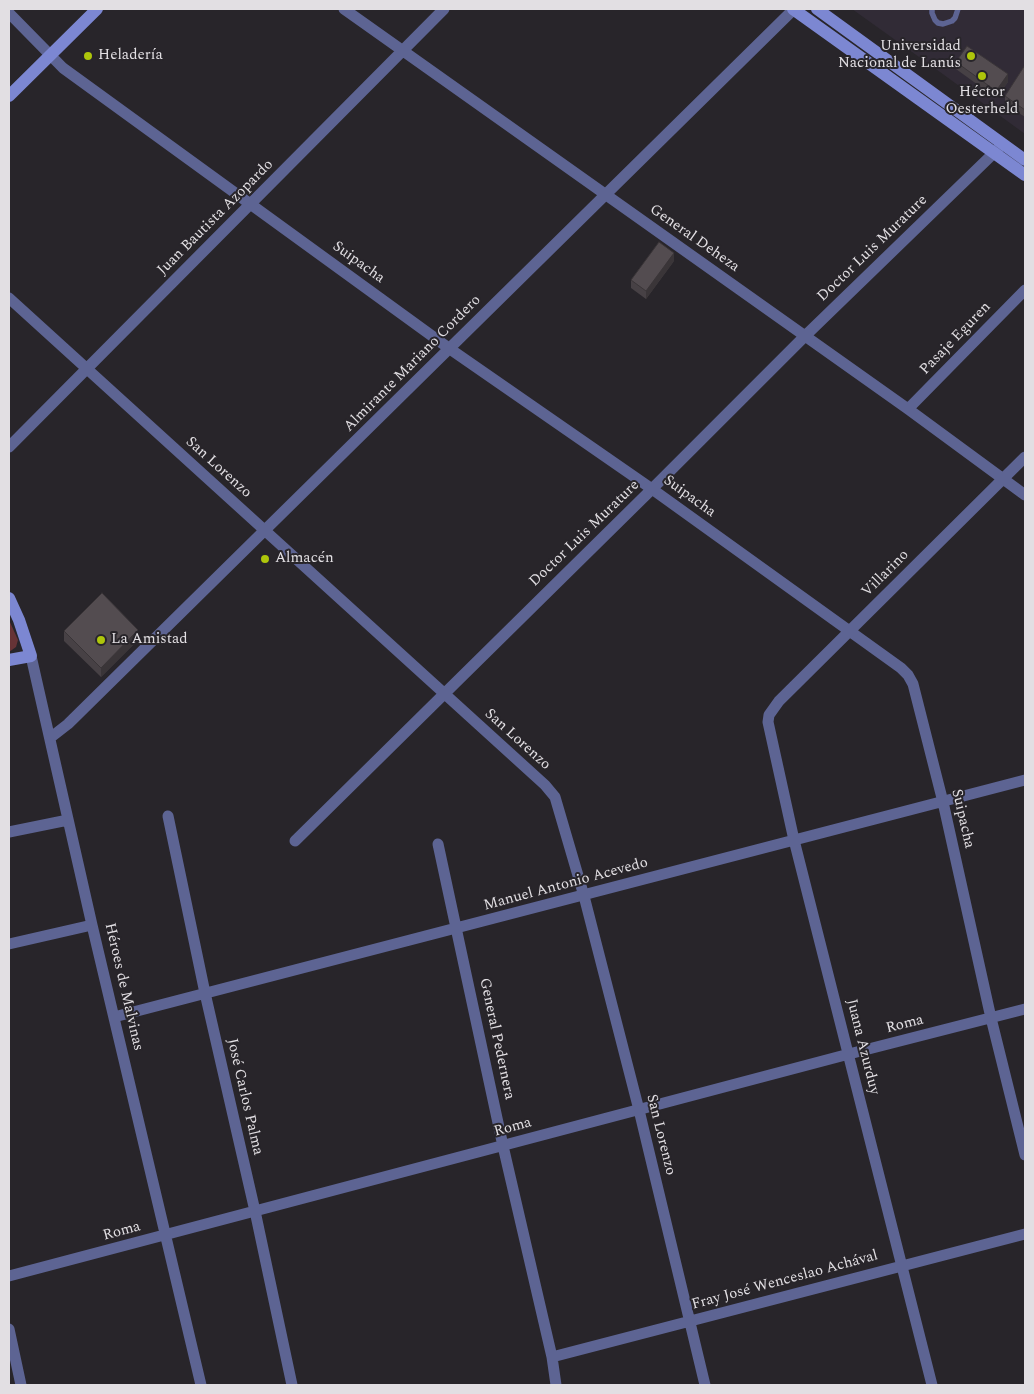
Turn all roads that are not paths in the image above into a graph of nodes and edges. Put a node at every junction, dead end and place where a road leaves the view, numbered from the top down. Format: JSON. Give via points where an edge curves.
{"nodes":[{"id":1,"x":97,"y":9,"type":"edge"},
{"id":2,"x":344,"y":9,"type":"edge"},
{"id":3,"x":444,"y":9,"type":"edge"},
{"id":4,"x":793,"y":9,"type":"edge"},
{"id":5,"x":817,"y":9,"type":"edge"},
{"id":6,"x":932,"y":9,"type":"edge"},
{"id":7,"x":958,"y":9,"type":"edge"},
{"id":8,"x":9,"y":13,"type":"edge"},
{"id":9,"x":401,"y":50,"type":"junction"},
{"id":10,"x":50,"y":55,"type":"junction"},
{"id":11,"x":9,"y":96,"type":"edge"},
{"id":12,"x":1003,"y":143,"type":"junction"},
{"id":13,"x":995,"y":153,"type":"junction"},
{"id":14,"x":1025,"y":160,"type":"edge"},
{"id":15,"x":1025,"y":175,"type":"edge"},
{"id":16,"x":605,"y":194,"type":"junction"},
{"id":17,"x":251,"y":204,"type":"junction"},
{"id":18,"x":1025,"y":290,"type":"edge"},
{"id":19,"x":9,"y":298,"type":"edge"},
{"id":20,"x":805,"y":336,"type":"junction"},
{"id":21,"x":450,"y":349,"type":"junction"},
{"id":22,"x":87,"y":369,"type":"junction"},
{"id":23,"x":908,"y":409,"type":"junction"},
{"id":24,"x":9,"y":447,"type":"edge"},
{"id":25,"x":1025,"y":457,"type":"edge"},
{"id":26,"x":1004,"y":479,"type":"junction"},
{"id":27,"x":652,"y":489,"type":"junction"},
{"id":28,"x":1025,"y":495,"type":"edge"},
{"id":29,"x":264,"y":531,"type":"junction"},
{"id":30,"x":9,"y":598,"type":"edge"},
{"id":31,"x":849,"y":632,"type":"junction"},
{"id":32,"x":31,"y":656,"type":"junction"},
{"id":33,"x":9,"y":660,"type":"edge"},
{"id":34,"x":443,"y":694,"type":"junction"},
{"id":35,"x":769,"y":714,"type":"joint"},
{"id":36,"x":50,"y":738,"type":"junction"},
{"id":37,"x":1025,"y":780,"type":"edge"},
{"id":38,"x":943,"y":802,"type":"junction"},
{"id":39,"x":168,"y":816,"type":"dead end"},
{"id":40,"x":68,"y":820,"type":"junction"},
{"id":41,"x":9,"y":832,"type":"edge"},
{"id":42,"x":794,"y":840,"type":"junction"},
{"id":43,"x":295,"y":841,"type":"dead end"},
{"id":44,"x":438,"y":844,"type":"dead end"},
{"id":45,"x":584,"y":896,"type":"junction"},
{"id":46,"x":92,"y":925,"type":"junction"},
{"id":47,"x":457,"y":929,"type":"junction"},
{"id":48,"x":9,"y":944,"type":"edge"},
{"id":49,"x":205,"y":993,"type":"junction"},
{"id":50,"x":1025,"y":1010,"type":"edge"},
{"id":51,"x":114,"y":1017,"type":"junction"},
{"id":52,"x":991,"y":1018,"type":"junction"},
{"id":53,"x":848,"y":1054,"type":"junction"},
{"id":54,"x":639,"y":1110,"type":"junction"},
{"id":55,"x":503,"y":1146,"type":"junction"},
{"id":56,"x":1025,"y":1155,"type":"edge"},
{"id":57,"x":255,"y":1211,"type":"junction"},
{"id":58,"x":1025,"y":1234,"type":"edge"},
{"id":59,"x":167,"y":1235,"type":"junction"},
{"id":60,"x":901,"y":1266,"type":"junction"},
{"id":61,"x":9,"y":1276,"type":"edge"},
{"id":62,"x":689,"y":1322,"type":"junction"},
{"id":63,"x":9,"y":1329,"type":"edge"},
{"id":64,"x":552,"y":1357,"type":"junction"},
{"id":65,"x":22,"y":1385,"type":"edge"},
{"id":66,"x":201,"y":1385,"type":"edge"},
{"id":67,"x":292,"y":1385,"type":"edge"},
{"id":68,"x":556,"y":1385,"type":"edge"},
{"id":69,"x":706,"y":1385,"type":"edge"},
{"id":70,"x":932,"y":1385,"type":"edge"}],
"edges":[{"from":1,"to":10,"type":"main road"},
{"from":2,"to":9,"type":"street","name":"General Deheza"},
{"from":3,"to":9,"type":"street","name":"Juan Bautista Azopardo"},
{"from":4,"to":13,"type":"main road"},
{"from":4,"to":16,"type":"street","name":"Almirante Mariano Cordero"},
{"from":5,"to":12,"type":"main road"},
{"from":6,"to":7,"type":"lane","via":[[935,20],[943,24],[955,18]]},
{"from":8,"to":10,"type":"street","name":"Suipacha"},
{"from":9,"to":16,"type":"street","name":"General Deheza"},
{"from":9,"to":17,"type":"street","name":"Juan Bautista Azopardo"},
{"from":10,"to":11,"type":"main road"},
{"from":10,"to":17,"type":"street","name":"Suipacha","via":[[63,68]]},
{"from":12,"to":13,"type":"street","name":"Doctor Luis Murature"},
{"from":12,"to":14,"type":"main road"},
{"from":13,"to":15,"type":"main road"},
{"from":13,"to":20,"type":"street","name":"Doctor Luis Murature"},
{"from":16,"to":20,"type":"street","name":"General Deheza"},
{"from":16,"to":21,"type":"street","name":"Almirante Mariano Cordero"},
{"from":17,"to":21,"type":"street","name":"Suipacha"},
{"from":17,"to":22,"type":"street","name":"Juan Bautista Azopardo"},
{"from":18,"to":23,"type":"street","name":"Pasaje Eguren"},
{"from":19,"to":22,"type":"street","name":"San Lorenzo"},
{"from":20,"to":23,"type":"street","name":"General Deheza"},
{"from":20,"to":27,"type":"street","name":"Doctor Luis Murature"},
{"from":21,"to":27,"type":"street","name":"Suipacha"},
{"from":21,"to":29,"type":"street","name":"Almirante Mariano Cordero"},
{"from":22,"to":24,"type":"street","name":"Juan Bautista Azopardo"},
{"from":22,"to":29,"type":"street","name":"San Lorenzo"},
{"from":23,"to":26,"type":"street","name":"General Deheza"},
{"from":25,"to":26,"type":"street","name":"Villarino"},
{"from":26,"to":28,"type":"street","name":"General Deheza"},
{"from":26,"to":31,"type":"street","name":"Villarino"},
{"from":27,"to":31,"type":"street","name":"Suipacha"},
{"from":27,"to":34,"type":"street","name":"Doctor Luis Murature"},
{"from":29,"to":34,"type":"street","name":"San Lorenzo"},
{"from":29,"to":36,"type":"street","name":"Almirante Mariano Cordero"},
{"from":30,"to":32,"type":"main road","name":"Héroes de Malvinas"},
{"from":31,"to":35,"type":"street","name":"Villarino","via":[[779,700]]},
{"from":31,"to":38,"type":"street","name":"Suipacha","via":[[900,668],[913,684]]},
{"from":32,"to":33,"type":"main road"},
{"from":32,"to":36,"type":"street","name":"Héroes de Malvinas"},
{"from":34,"to":43,"type":"street","name":"Doctor Luis Murature"},
{"from":34,"to":45,"type":"street","name":"San Lorenzo","via":[[555,797]]},
{"from":35,"to":42,"type":"street","name":"Juana Azurduy","via":[[768,722]]},
{"from":36,"to":40,"type":"street","name":"Héroes de Malvinas"},
{"from":37,"to":38,"type":"street","name":"Manuel Antonio Acevedo"},
{"from":38,"to":42,"type":"street","name":"Manuel Antonio Acevedo"},
{"from":38,"to":52,"type":"street","name":"Suipacha"},
{"from":39,"to":49,"type":"street","name":"José Carlos Palma"},
{"from":40,"to":41,"type":"street"},
{"from":40,"to":46,"type":"street","name":"Héroes de Malvinas"},
{"from":42,"to":45,"type":"street","name":"Manuel Antonio Acevedo"},
{"from":42,"to":53,"type":"street","name":"Juana Azurduy"},
{"from":44,"to":47,"type":"street","name":"General Pedernera"},
{"from":45,"to":47,"type":"street","name":"Manuel Antonio Acevedo"},
{"from":45,"to":54,"type":"street","name":"San Lorenzo"},
{"from":46,"to":48,"type":"street"},
{"from":46,"to":51,"type":"street","name":"Héroes de Malvinas"},
{"from":47,"to":49,"type":"street","name":"Manuel Antonio Acevedo"},
{"from":47,"to":55,"type":"street","name":"General Pedernera"},
{"from":49,"to":51,"type":"street","name":"Manuel Antonio Acevedo"},
{"from":49,"to":57,"type":"street","name":"José Carlos Palma"},
{"from":50,"to":52,"type":"street","name":"Roma"},
{"from":51,"to":59,"type":"street","name":"Héroes de Malvinas"},
{"from":52,"to":53,"type":"street","name":"Roma"},
{"from":52,"to":56,"type":"street","name":"Suipacha"},
{"from":53,"to":54,"type":"street","name":"Roma"},
{"from":53,"to":60,"type":"street","name":"Juana Azurduy"},
{"from":54,"to":55,"type":"street","name":"Roma"},
{"from":54,"to":62,"type":"street","name":"San Lorenzo"},
{"from":55,"to":57,"type":"street","name":"Roma"},
{"from":55,"to":64,"type":"street","name":"General Pedernera"},
{"from":57,"to":59,"type":"street","name":"Roma"},
{"from":57,"to":67,"type":"street","name":"José Carlos Palma"},
{"from":58,"to":60,"type":"street","name":"Fray José Wenceslao Achával"},
{"from":59,"to":61,"type":"street","name":"Roma"},
{"from":59,"to":66,"type":"street","name":"Héroes de Malvinas"},
{"from":60,"to":62,"type":"street","name":"Fray José Wenceslao Achával"},
{"from":60,"to":70,"type":"street","name":"Juana Azurduy"},
{"from":62,"to":64,"type":"street","name":"Fray José Wenceslao Achával"},
{"from":62,"to":69,"type":"street","name":"San Lorenzo"},
{"from":63,"to":65,"type":"street"},
{"from":64,"to":68,"type":"street","name":"General Pedernera"}]}
